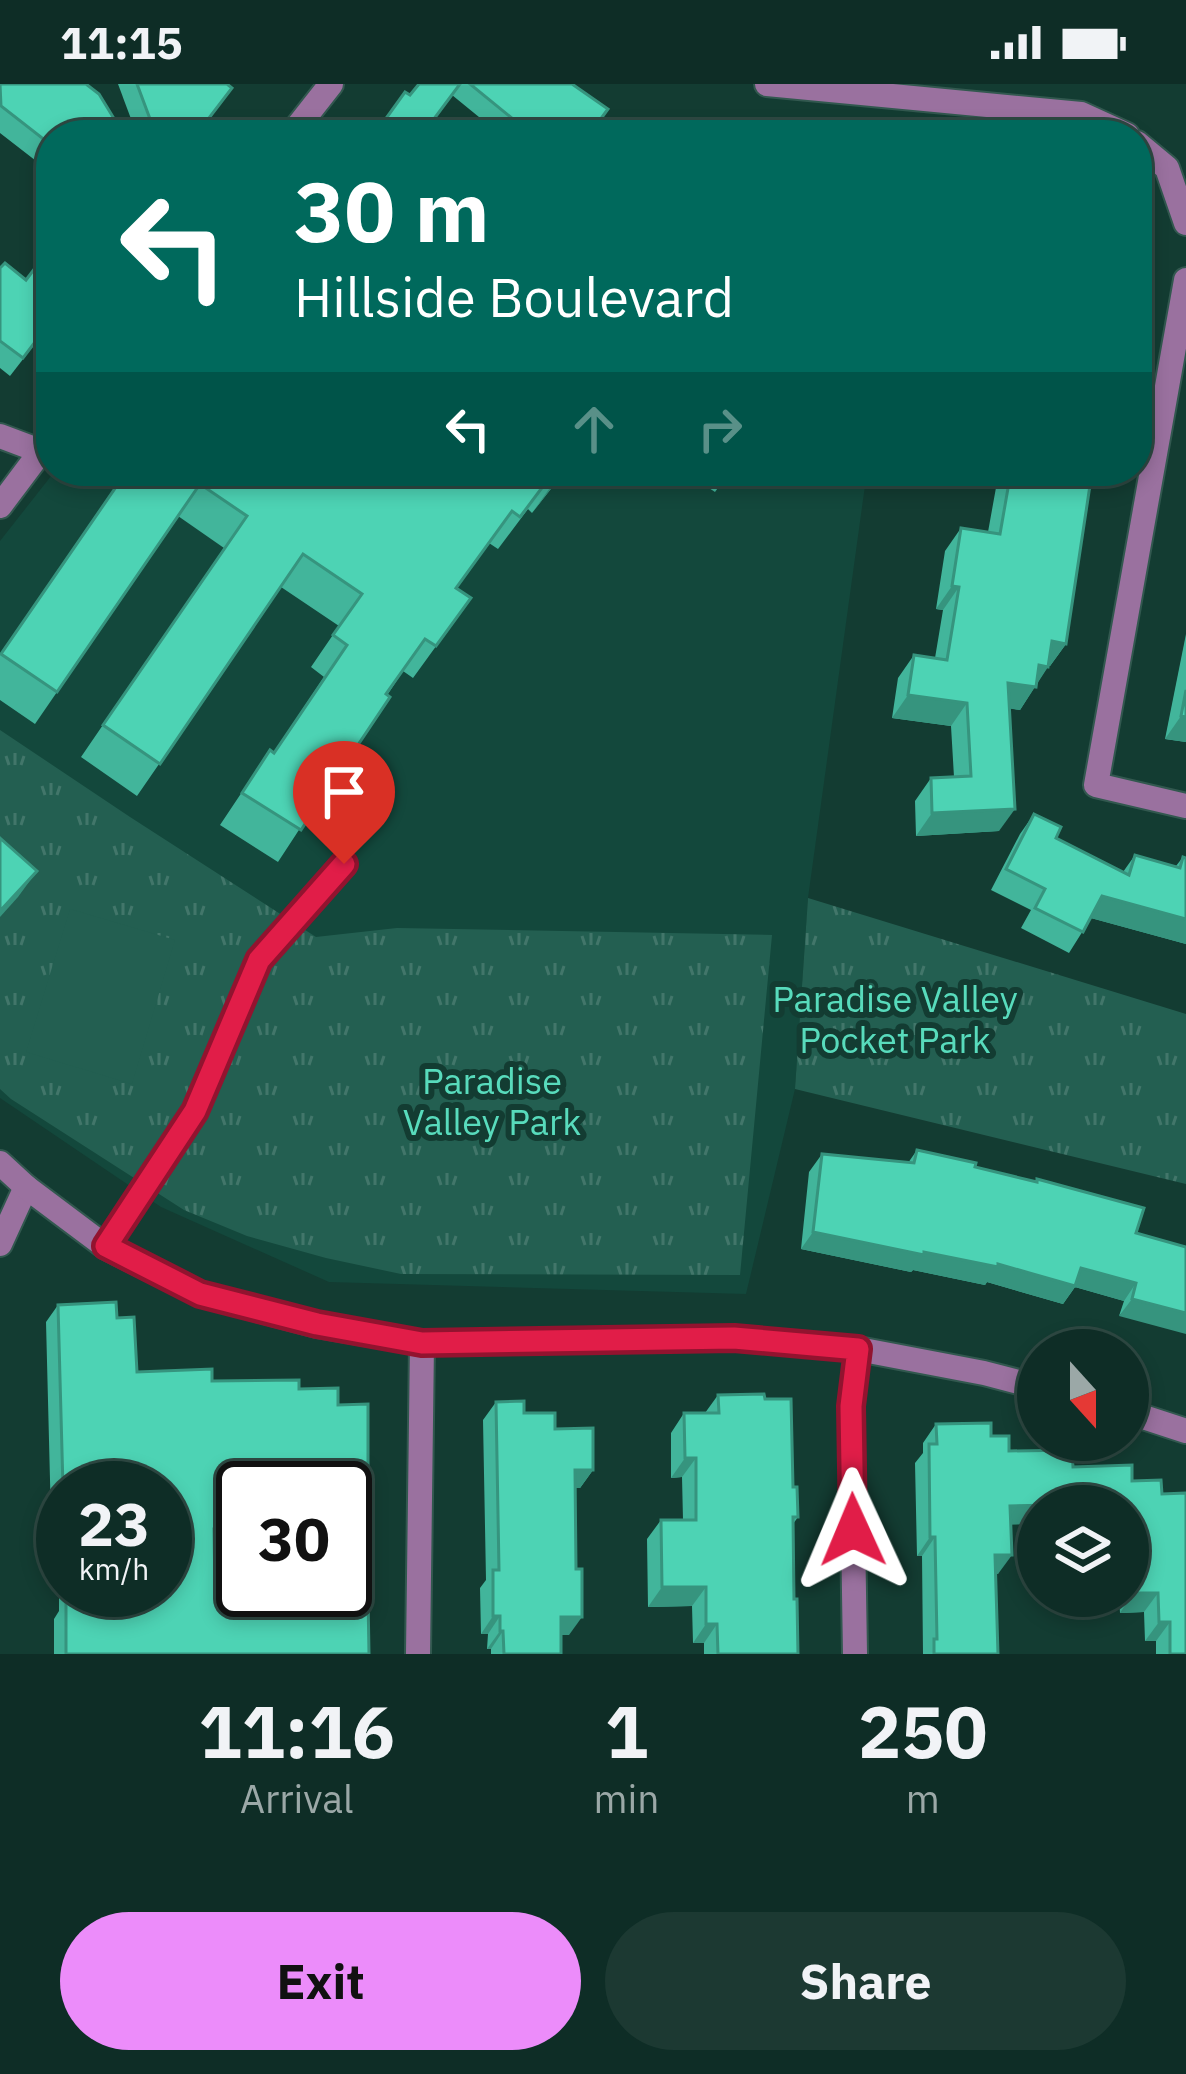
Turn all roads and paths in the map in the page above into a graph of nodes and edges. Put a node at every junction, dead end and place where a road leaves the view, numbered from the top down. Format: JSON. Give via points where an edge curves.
{"nodes":[{"id":1,"x":331,"y":84,"type":"edge"},
{"id":2,"x":766,"y":84,"type":"edge"},
{"id":3,"x":303,"y":120,"type":"edge"},
{"id":4,"x":1094,"y":120,"type":"edge"},
{"id":5,"x":1152,"y":156,"type":"edge"},
{"id":6,"x":1186,"y":223,"type":"edge"},
{"id":7,"x":1186,"y":280,"type":"edge"},
{"id":8,"x":1180,"y":360,"type":"edge"},
{"id":9,"x":0,"y":436,"type":"edge"},
{"id":10,"x":36,"y":443,"type":"edge"},
{"id":11,"x":36,"y":458,"type":"edge"},
{"id":12,"x":0,"y":506,"type":"edge"},
{"id":13,"x":1186,"y":806,"type":"edge"},
{"id":14,"x":344,"y":864,"type":"dead end"},
{"id":15,"x":0,"y":1163,"type":"edge"},
{"id":16,"x":26,"y":1187,"type":"junction"},
{"id":17,"x":0,"y":1244,"type":"edge"},
{"id":18,"x":106,"y":1246,"type":"junction"},
{"id":19,"x":422,"y":1343,"type":"junction"},
{"id":20,"x":858,"y":1349,"type":"junction"},
{"id":21,"x":1017,"y":1382,"type":"edge"},
{"id":22,"x":1149,"y":1419,"type":"edge"},
{"id":23,"x":1186,"y":1432,"type":"edge"},
{"id":24,"x":418,"y":1654,"type":"edge"},
{"id":25,"x":855,"y":1654,"type":"edge"}],
"edges":[{"from":1,"to":3,"type":"street"},
{"from":2,"to":4,"type":"street"},
{"from":5,"to":6,"type":"street","via":[[1167,168]]},
{"from":7,"to":8,"type":"street"},
{"from":8,"to":13,"type":"street","via":[[1096,785]]},
{"from":9,"to":10,"type":"street"},
{"from":11,"to":12,"type":"street"},
{"from":14,"to":18,"type":"lane","via":[[259,960],[195,1111]]},
{"from":15,"to":16,"type":"street"},
{"from":16,"to":17,"type":"street"},
{"from":16,"to":18,"type":"street"},
{"from":18,"to":19,"type":"street","via":[[200,1294]]},
{"from":19,"to":20,"type":"street","via":[[734,1338]]},
{"from":19,"to":24,"type":"street"},
{"from":20,"to":21,"type":"street"},
{"from":20,"to":25,"type":"street","via":[[851,1406]]},
{"from":22,"to":23,"type":"street"}]}
